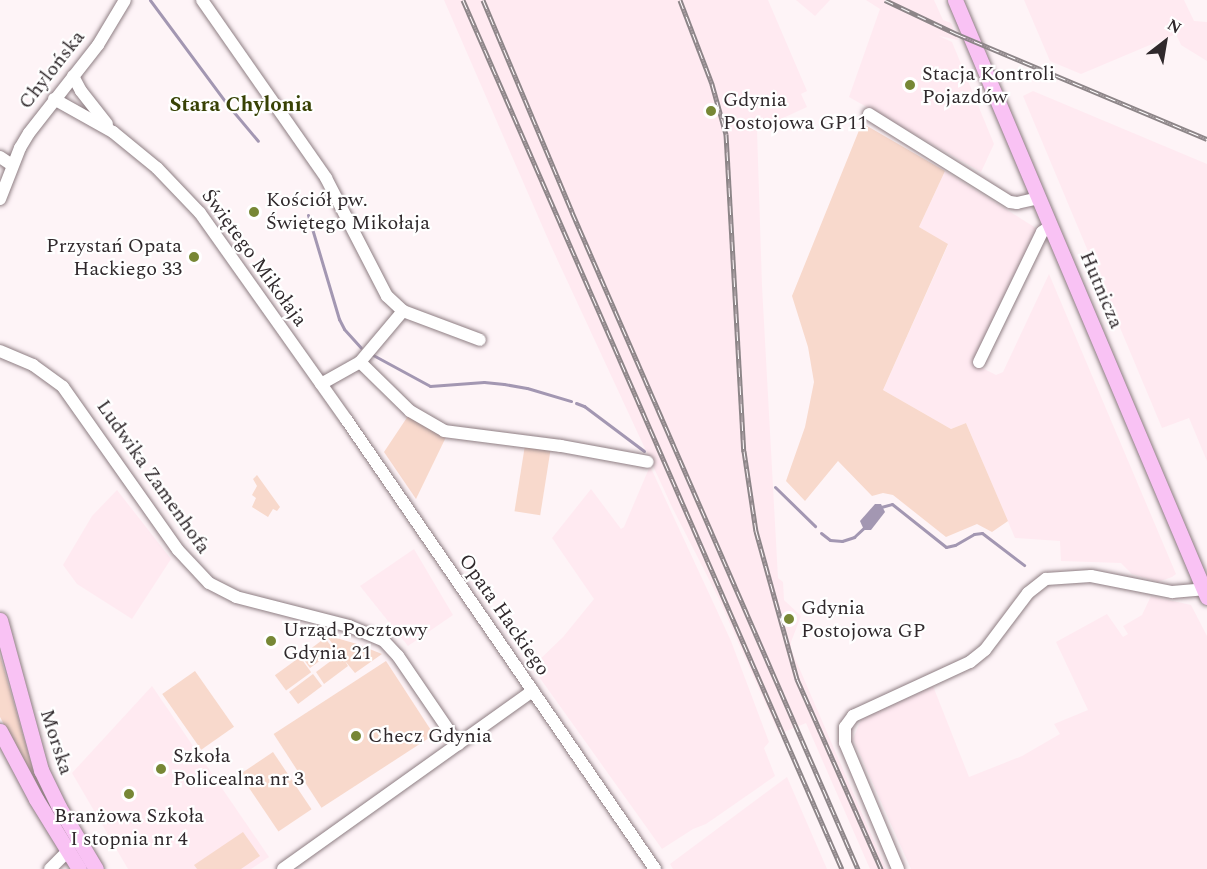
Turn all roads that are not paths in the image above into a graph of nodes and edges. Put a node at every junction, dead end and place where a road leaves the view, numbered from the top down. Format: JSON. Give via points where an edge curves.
{"nodes":[{"id":1,"x":125,"y":0,"type":"edge"},
{"id":2,"x":202,"y":0,"type":"edge"},
{"id":3,"x":955,"y":0,"type":"edge"},
{"id":4,"x":73,"y":76,"type":"junction"},
{"id":5,"x":54,"y":99,"type":"junction"},
{"id":6,"x":869,"y":114,"type":"dead end"},
{"id":7,"x":113,"y":132,"type":"junction"},
{"id":8,"x":0,"y":157,"type":"edge"},
{"id":9,"x":12,"y":165,"type":"junction"},
{"id":10,"x":1039,"y":198,"type":"junction"},
{"id":11,"x":0,"y":199,"type":"edge"},
{"id":12,"x":1051,"y":226,"type":"junction"},
{"id":13,"x":403,"y":311,"type":"junction"},
{"id":14,"x":480,"y":340,"type":"dead end"},
{"id":15,"x":0,"y":351,"type":"edge"},
{"id":16,"x":360,"y":362,"type":"junction"},
{"id":17,"x":979,"y":362,"type":"dead end"},
{"id":18,"x":321,"y":384,"type":"junction"},
{"id":19,"x":648,"y":462,"type":"dead end"},
{"id":20,"x":1205,"y":593,"type":"edge"},
{"id":21,"x":0,"y":620,"type":"edge"},
{"id":22,"x":533,"y":691,"type":"junction"},
{"id":23,"x":0,"y":731,"type":"edge"},
{"id":24,"x":458,"y":744,"type":"junction"},
{"id":25,"x":68,"y":851,"type":"junction"},
{"id":26,"x":649,"y":867,"type":"edge"},
{"id":27,"x":50,"y":869,"type":"edge"},
{"id":28,"x":79,"y":869,"type":"edge"},
{"id":29,"x":96,"y":869,"type":"edge"},
{"id":30,"x":283,"y":869,"type":"edge"},
{"id":31,"x":898,"y":869,"type":"edge"}],
"edges":[{"from":1,"to":4,"type":"street","name":"Chylońska","via":[[98,45]]},
{"from":2,"to":13,"type":"street","via":[[310,153],[387,296]]},
{"from":3,"to":10,"type":"main road","name":"Hutnicza"},
{"from":4,"to":5,"type":"street","name":"Chylońska"},
{"from":4,"to":7,"type":"street","name":"Świętego Mikołaja"},
{"from":5,"to":7,"type":"street","name":"Świętego Mikołaja"},
{"from":5,"to":9,"type":"street","name":"Chylońska"},
{"from":6,"to":10,"type":"street","via":[[1010,202]]},
{"from":7,"to":18,"type":"street","name":"Świętego Mikołaja","via":[[157,168],[200,213]]},
{"from":8,"to":9,"type":"street"},
{"from":9,"to":11,"type":"street","name":"Chylońska"},
{"from":10,"to":12,"type":"main road","name":"Hutnicza"},
{"from":12,"to":17,"type":"street","via":[[1042,232]]},
{"from":12,"to":20,"type":"main road","name":"Hutnicza"},
{"from":13,"to":14,"type":"street"},
{"from":13,"to":16,"type":"street"},
{"from":15,"to":24,"type":"street","name":"Ludwika Zamenhofa","via":[[33,365],[63,387],[179,552],[209,583],[236,597],[357,628],[384,641]]},
{"from":16,"to":18,"type":"street"},
{"from":16,"to":19,"type":"street","via":[[410,411],[444,431]]},
{"from":18,"to":22,"type":"street","name":"Opata Hackiego"},
{"from":20,"to":31,"type":"street","via":[[1172,592],[1091,576],[1046,579],[1028,593],[986,650],[970,662],[857,714],[845,728],[845,743]]},
{"from":21,"to":29,"type":"main road","name":"Morska","via":[[41,770]]},
{"from":22,"to":24,"type":"street"},
{"from":22,"to":26,"type":"street","name":"Opata Hackiego"},
{"from":23,"to":25,"type":"main road","name":"Morska"},
{"from":24,"to":30,"type":"street"},
{"from":25,"to":27,"type":"street"},
{"from":25,"to":28,"type":"main road","name":"Morska"}]}
